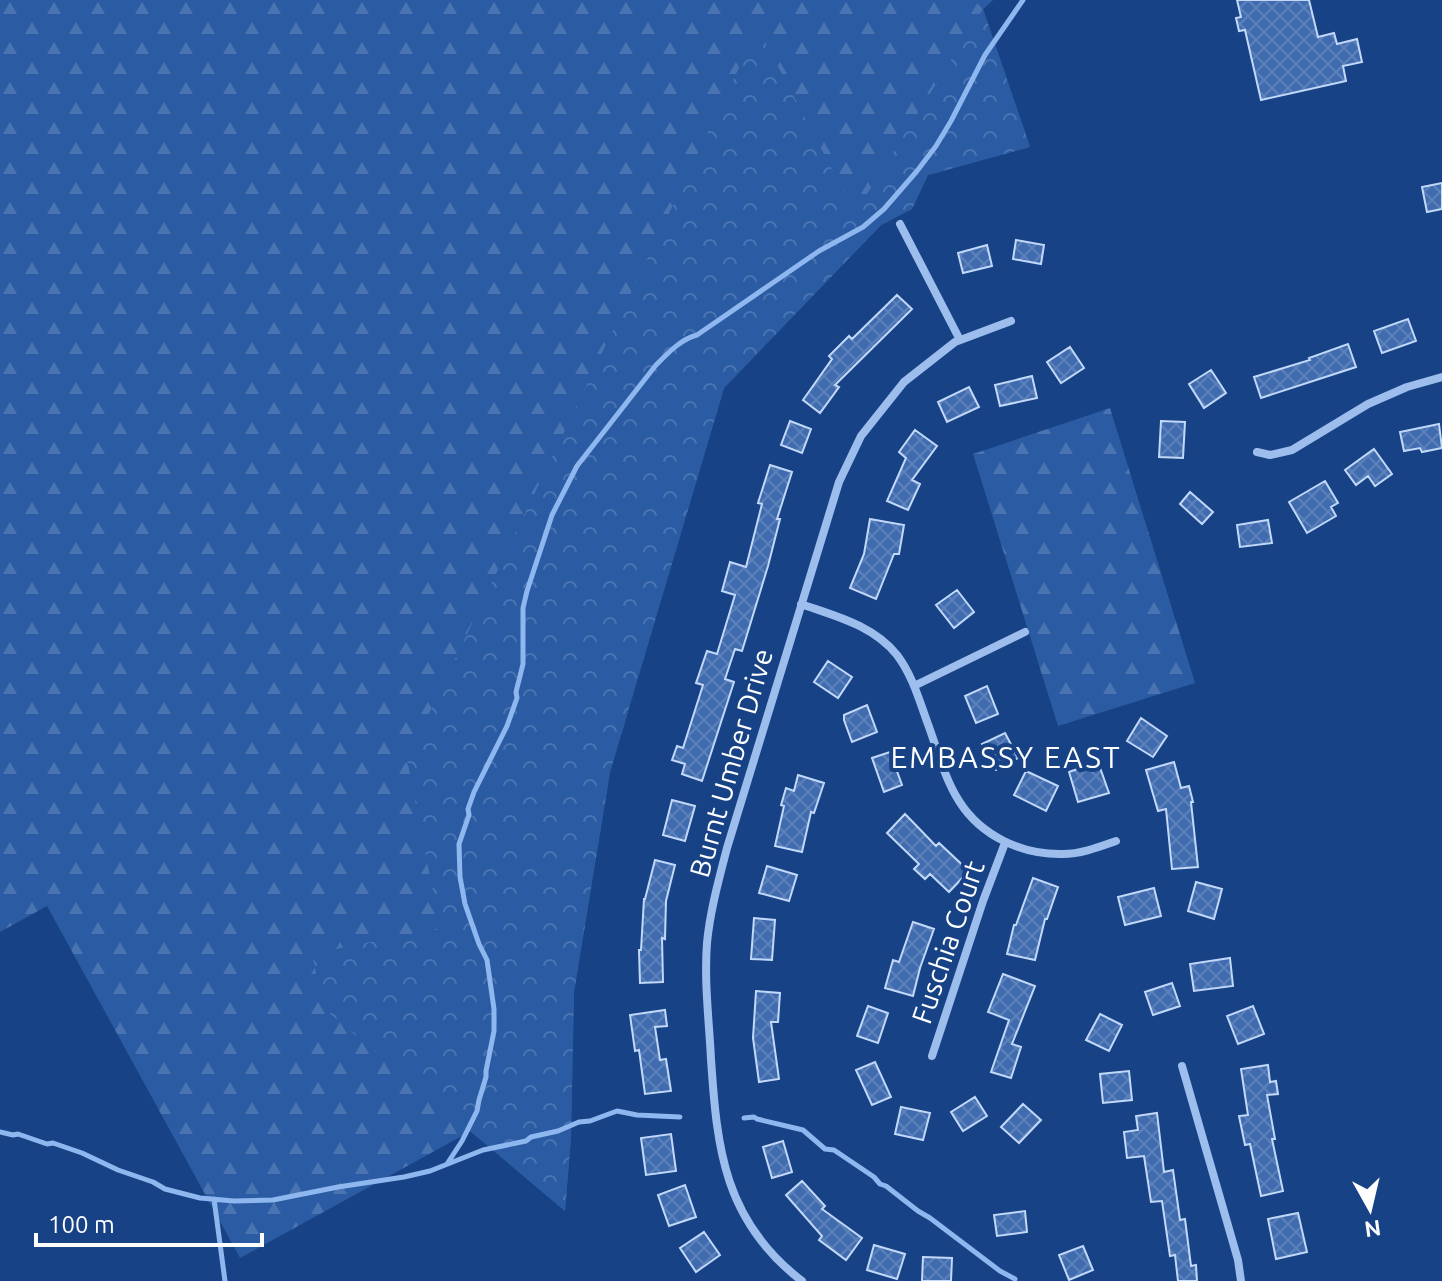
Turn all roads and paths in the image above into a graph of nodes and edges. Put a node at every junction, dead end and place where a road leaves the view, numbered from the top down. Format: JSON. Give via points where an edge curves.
{"nodes":[{"id":1,"x":900,"y":224,"type":"dead end"},
{"id":2,"x":1011,"y":321,"type":"dead end"},
{"id":3,"x":960,"y":340,"type":"junction"},
{"id":4,"x":1442,"y":377,"type":"edge"},
{"id":5,"x":1257,"y":452,"type":"dead end"},
{"id":6,"x":801,"y":604,"type":"junction"},
{"id":7,"x":1025,"y":632,"type":"dead end"},
{"id":8,"x":914,"y":686,"type":"junction"},
{"id":9,"x":1116,"y":841,"type":"dead end"},
{"id":10,"x":1005,"y":843,"type":"junction"},
{"id":11,"x":932,"y":1056,"type":"dead end"},
{"id":12,"x":1182,"y":1066,"type":"dead end"},
{"id":13,"x":802,"y":1281,"type":"edge"},
{"id":14,"x":1241,"y":1281,"type":"edge"}],
"edges":[{"from":1,"to":3,"type":"street"},
{"from":2,"to":3,"type":"street","name":"Burnt Umber Drive"},
{"from":3,"to":6,"type":"street","name":"Burnt Umber Drive","via":[[904,382],[861,436],[839,482]]},
{"from":4,"to":5,"type":"street","via":[[1368,404],[1292,450]]},
{"from":6,"to":8,"type":"street","via":[[870,631],[898,656]]},
{"from":6,"to":13,"type":"street","name":"Burnt Umber Drive","via":[[727,848],[712,908],[706,977],[715,1120],[726,1175],[750,1226]]},
{"from":7,"to":8,"type":"street"},
{"from":8,"to":10,"type":"street","via":[[960,804]]},
{"from":9,"to":10,"type":"street","via":[[1063,855]]},
{"from":10,"to":11,"type":"street","name":"Fuschia Court"},
{"from":12,"to":14,"type":"street"}]}
